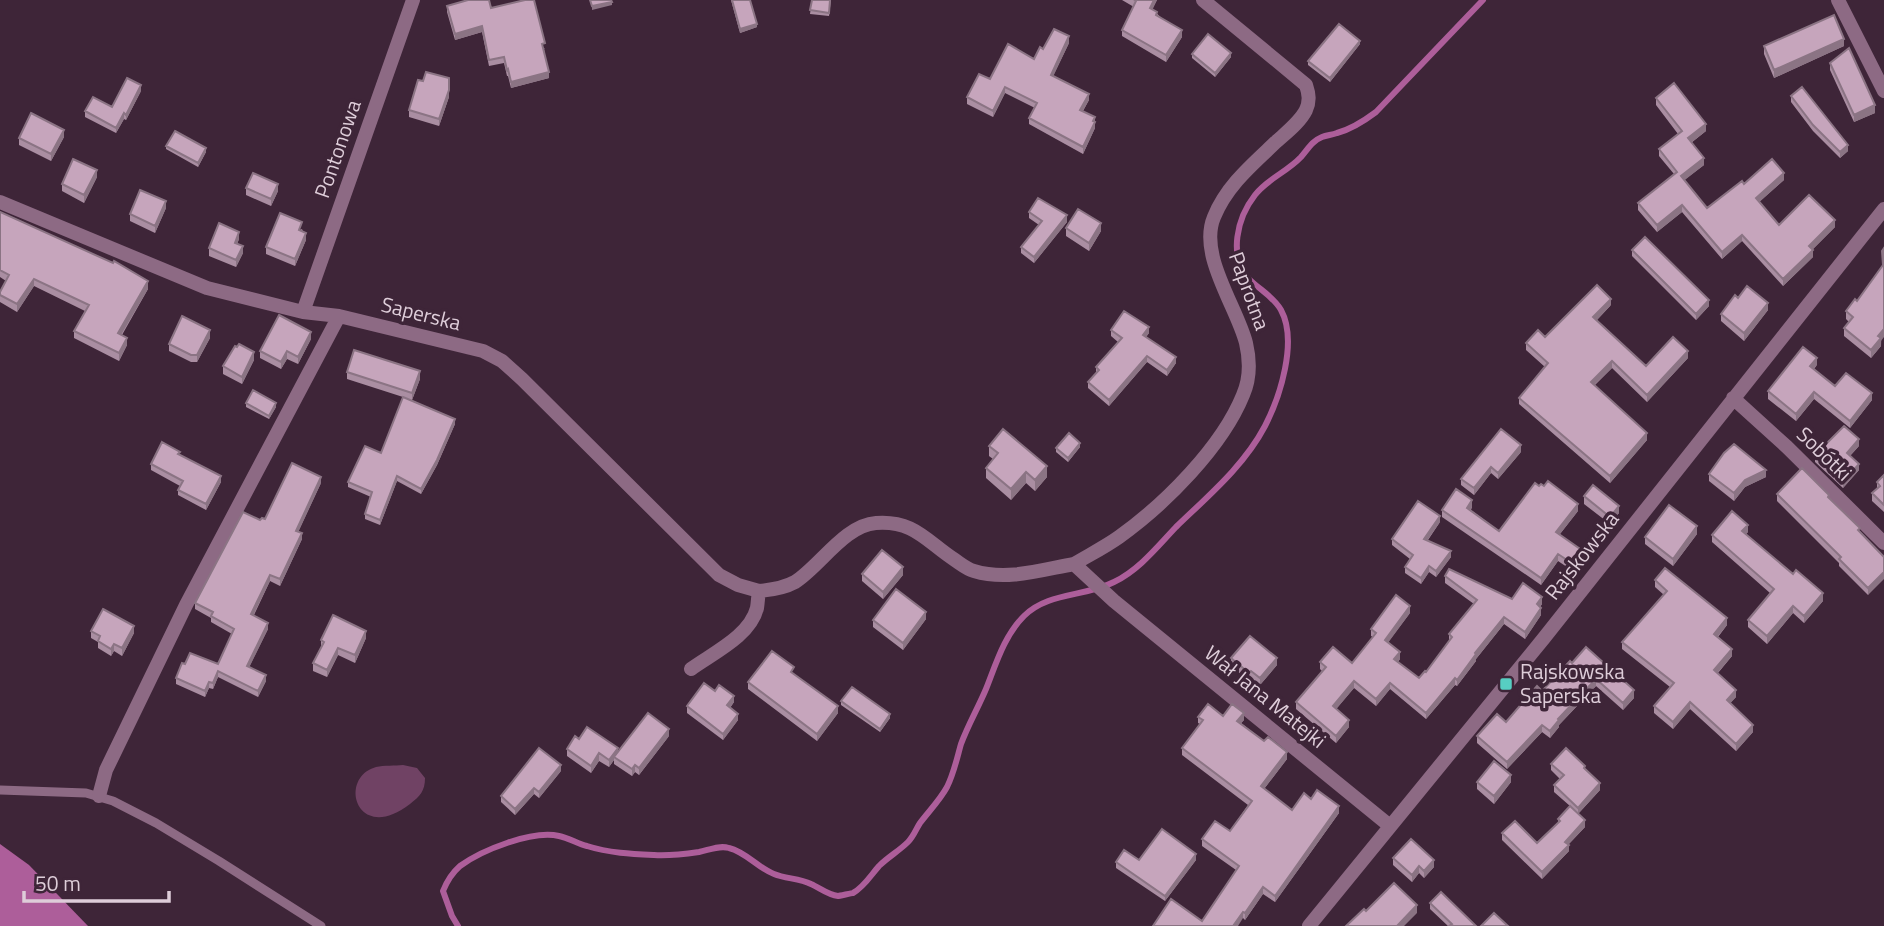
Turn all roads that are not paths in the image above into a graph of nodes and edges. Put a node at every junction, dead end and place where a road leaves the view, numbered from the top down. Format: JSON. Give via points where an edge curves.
{"nodes":[{"id":1,"x":413,"y":0,"type":"edge"},
{"id":2,"x":1203,"y":0,"type":"edge"},
{"id":3,"x":1838,"y":0,"type":"edge"},
{"id":4,"x":1884,"y":91,"type":"edge"},
{"id":5,"x":0,"y":202,"type":"edge"},
{"id":6,"x":1884,"y":209,"type":"edge"},
{"id":7,"x":303,"y":312,"type":"junction"},
{"id":8,"x":339,"y":316,"type":"junction"},
{"id":9,"x":1733,"y":398,"type":"junction"},
{"id":10,"x":1884,"y":542,"type":"edge"},
{"id":11,"x":1073,"y":564,"type":"junction"},
{"id":12,"x":759,"y":591,"type":"junction"},
{"id":13,"x":691,"y":669,"type":"dead end"},
{"id":14,"x":0,"y":790,"type":"edge"},
{"id":15,"x":99,"y":796,"type":"junction"},
{"id":16,"x":1390,"y":826,"type":"junction"},
{"id":17,"x":321,"y":926,"type":"edge"},
{"id":18,"x":1309,"y":926,"type":"edge"}],
"edges":[{"from":1,"to":7,"type":"street","name":"Pontonowa"},
{"from":2,"to":11,"type":"street","name":"Paprotna","via":[[1306,85],[1310,98],[1295,125],[1231,186],[1212,221],[1216,268],[1245,341],[1250,367],[1244,393],[1230,420],[1198,466],[1118,538]]},
{"from":3,"to":4,"type":"street"},
{"from":5,"to":7,"type":"street","name":"Saperska","via":[[207,288]]},
{"from":6,"to":9,"type":"street","name":"Rajskowska"},
{"from":7,"to":8,"type":"street","name":"Saperska"},
{"from":8,"to":12,"type":"street","name":"Saperska","via":[[483,351],[502,362],[719,575]]},
{"from":8,"to":15,"type":"street","via":[[186,605],[106,770]]},
{"from":9,"to":10,"type":"street","name":"Sobótki"},
{"from":9,"to":16,"type":"street","name":"Rajskowska"},
{"from":11,"to":12,"type":"street","via":[[1009,576],[989,575],[970,570],[897,523],[873,523],[849,534],[795,582]]},
{"from":11,"to":16,"type":"street","name":"Wał Jana Matejki"},
{"from":12,"to":13,"type":"street","via":[[749,625]]},
{"from":14,"to":15,"type":"lane"},
{"from":15,"to":17,"type":"lane","via":[[166,829]]},
{"from":16,"to":18,"type":"street","name":"Rajskowska"}]}
